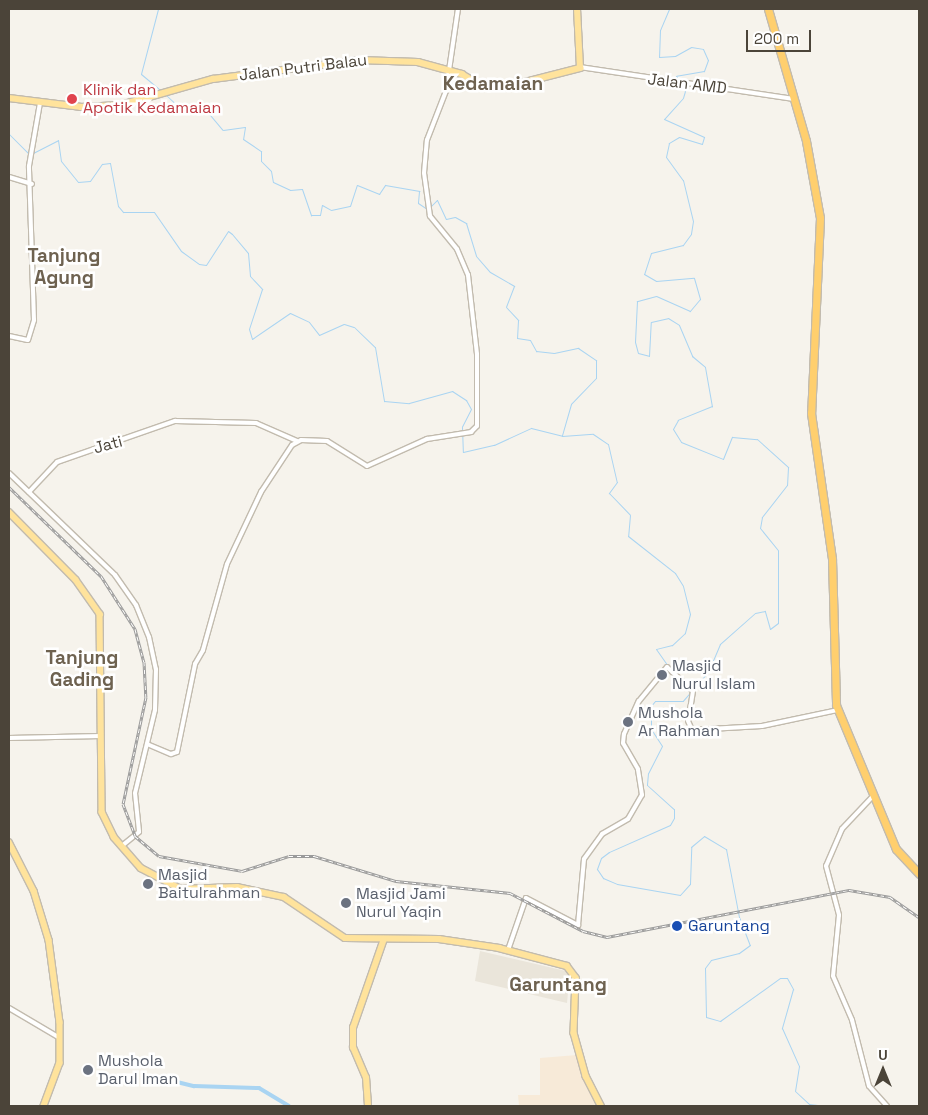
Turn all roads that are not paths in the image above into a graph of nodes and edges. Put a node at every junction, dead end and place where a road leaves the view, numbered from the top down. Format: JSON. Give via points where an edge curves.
{"nodes":[{"id":1,"x":458,"y":9,"type":"edge"},
{"id":2,"x":577,"y":9,"type":"edge"},
{"id":3,"x":769,"y":9,"type":"edge"},
{"id":4,"x":580,"y":67,"type":"junction"},
{"id":5,"x":450,"y":70,"type":"junction"},
{"id":6,"x":789,"y":75,"type":"junction"},
{"id":7,"x":9,"y":98,"type":"edge"},
{"id":8,"x":794,"y":99,"type":"junction"},
{"id":9,"x":40,"y":103,"type":"junction"},
{"id":10,"x":9,"y":177,"type":"edge"},
{"id":11,"x":32,"y":184,"type":"junction"},
{"id":12,"x":9,"y":336,"type":"edge"},
{"id":13,"x":298,"y":441,"type":"junction"},
{"id":14,"x":9,"y":473,"type":"edge"},
{"id":15,"x":29,"y":492,"type":"junction"},
{"id":16,"x":9,"y":512,"type":"edge"},
{"id":17,"x":836,"y":648,"type":"junction"},
{"id":18,"x":838,"y":710,"type":"junction"},
{"id":19,"x":101,"y":736,"type":"junction"},
{"id":20,"x":9,"y":738,"type":"edge"},
{"id":21,"x":147,"y":744,"type":"junction"},
{"id":22,"x":874,"y":795,"type":"junction"},
{"id":23,"x":9,"y":842,"type":"edge"},
{"id":24,"x":122,"y":846,"type":"junction"},
{"id":25,"x":919,"y":872,"type":"edge"},
{"id":26,"x":384,"y":938,"type":"junction"},
{"id":27,"x":508,"y":950,"type":"junction"},
{"id":28,"x":9,"y":1008,"type":"edge"},
{"id":29,"x":60,"y":1038,"type":"junction"},
{"id":30,"x":44,"y":1106,"type":"edge"},
{"id":31,"x":368,"y":1106,"type":"edge"},
{"id":32,"x":601,"y":1106,"type":"edge"},
{"id":33,"x":887,"y":1106,"type":"edge"}],
"edges":[{"from":1,"to":5,"type":"street"},
{"from":2,"to":4,"type":"main road"},
{"from":3,"to":6,"type":"highway"},
{"from":4,"to":5,"type":"main road","name":"Jalan Putri Balau","via":[[502,88],[484,87]]},
{"from":4,"to":8,"type":"street","name":"Jalan AMD"},
{"from":5,"to":9,"type":"main road","name":"Jalan Putri Balau","via":[[418,62],[359,60],[308,70],[220,78],[104,107]]},
{"from":5,"to":13,"type":"street","via":[[425,150],[427,204],[428,211],[457,249],[470,282],[479,409],[477,426],[464,433],[427,439],[367,466],[360,466],[332,442]]},
{"from":6,"to":8,"type":"highway"},
{"from":6,"to":17,"type":"highway","via":[[816,170],[823,214],[814,400],[836,550]]},
{"from":7,"to":9,"type":"main road","name":"Jalan Putri Balau"},
{"from":8,"to":17,"type":"highway","via":[[820,218],[811,413],[831,552]]},
{"from":9,"to":11,"type":"street","via":[[34,157],[29,166]]},
{"from":10,"to":11,"type":"street"},
{"from":11,"to":12,"type":"street","via":[[28,224],[34,316],[28,340]]},
{"from":13,"to":15,"type":"street","name":"Jati","via":[[258,424],[172,422],[57,462]]},
{"from":13,"to":21,"type":"street","via":[[266,483],[227,564],[204,650],[196,664],[177,752],[171,754]]},
{"from":14,"to":15,"type":"street"},
{"from":15,"to":21,"type":"street","via":[[115,575],[139,611],[156,677]]},
{"from":16,"to":19,"type":"main road","via":[[76,580],[100,614]]},
{"from":17,"to":18,"type":"highway"},
{"from":17,"to":22,"type":"highway","via":[[840,706]]},
{"from":18,"to":22,"type":"highway"},
{"from":18,"to":27,"type":"street","via":[[762,726],[689,729],[693,691],[668,666],[640,701],[624,736],[638,769],[642,795],[628,819],[602,834],[584,859],[578,925],[526,898]]},
{"from":19,"to":20,"type":"street"},
{"from":19,"to":24,"type":"main road","via":[[102,812]]},
{"from":21,"to":24,"type":"street","via":[[135,793],[139,832]]},
{"from":22,"to":25,"type":"highway","via":[[896,849]]},
{"from":22,"to":33,"type":"street","via":[[842,829],[826,866],[839,915],[832,976],[852,1020],[869,1086]]},
{"from":23,"to":29,"type":"main road","via":[[32,884],[47,929]]},
{"from":24,"to":26,"type":"main road","via":[[146,872],[172,886],[194,890],[243,888],[278,895],[339,936]]},
{"from":26,"to":27,"type":"main road","via":[[425,937]]},
{"from":26,"to":31,"type":"main road","via":[[353,1028],[353,1048],[366,1078]]},
{"from":27,"to":32,"type":"main road","via":[[564,964],[573,972],[574,1033],[586,1076]]},
{"from":28,"to":29,"type":"street"},
{"from":29,"to":30,"type":"main road","via":[[58,1075]]}]}
